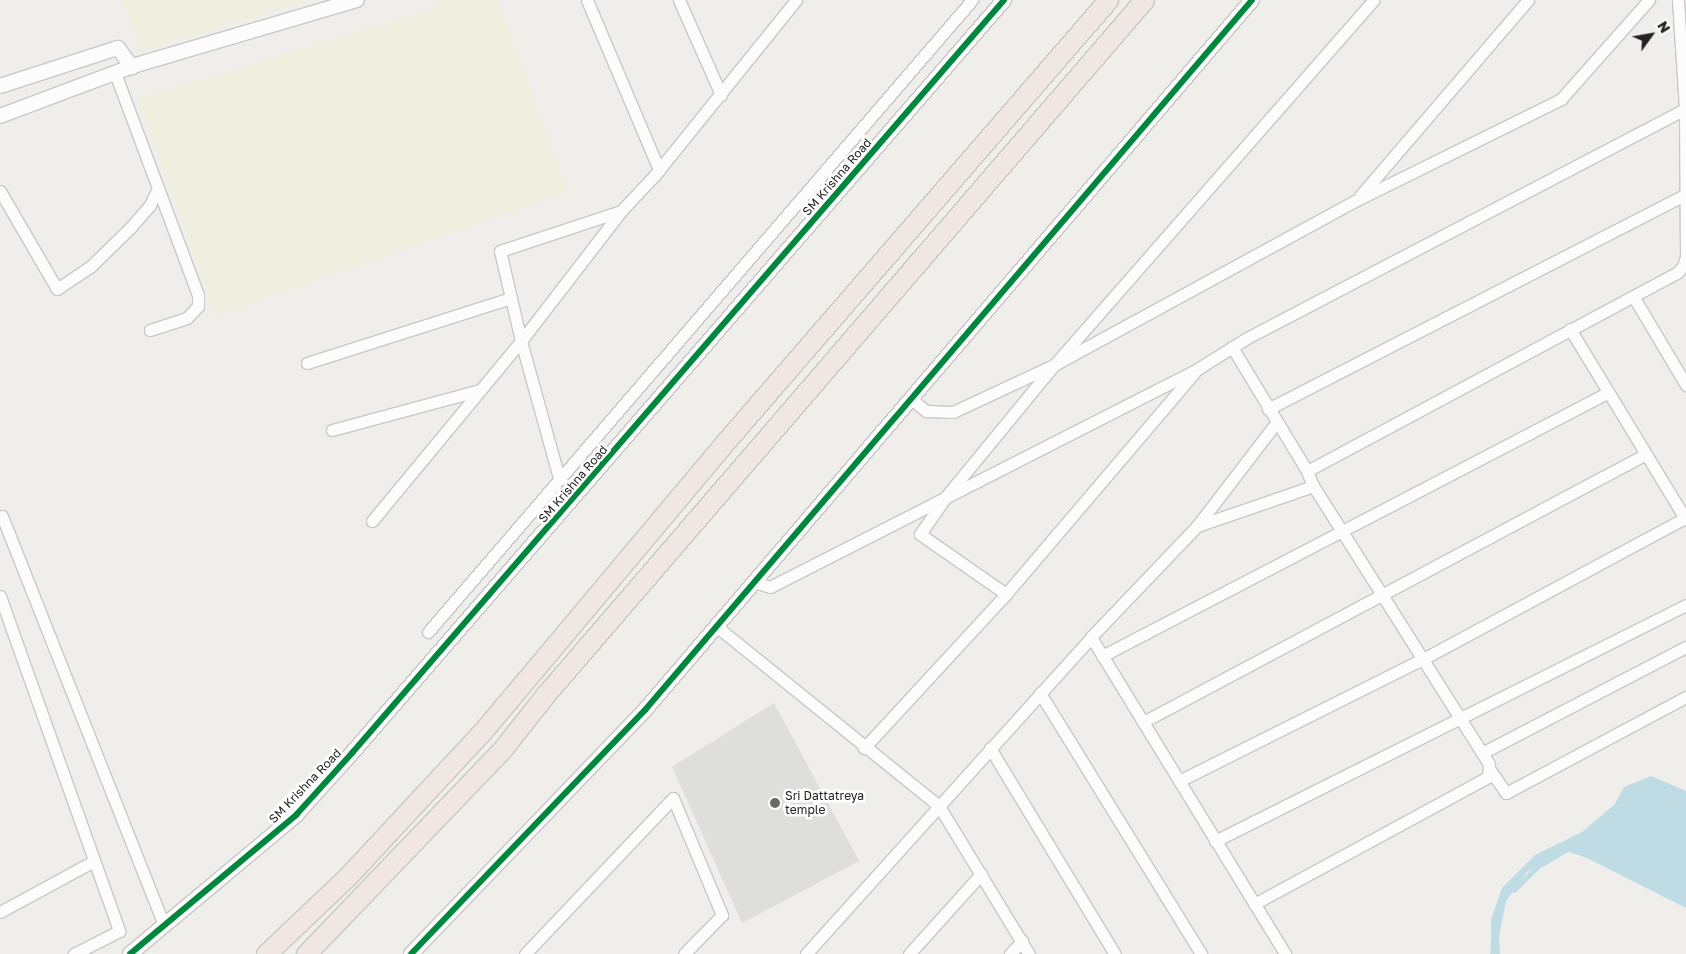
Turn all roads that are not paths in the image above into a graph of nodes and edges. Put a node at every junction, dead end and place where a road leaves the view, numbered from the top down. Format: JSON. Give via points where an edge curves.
{"nodes":[{"id":1,"x":357,"y":0,"type":"edge"},
{"id":2,"x":587,"y":0,"type":"edge"},
{"id":3,"x":679,"y":0,"type":"edge"},
{"id":4,"x":796,"y":0,"type":"edge"},
{"id":5,"x":972,"y":0,"type":"edge"},
{"id":6,"x":1004,"y":0,"type":"edge"},
{"id":7,"x":1108,"y":0,"type":"edge"},
{"id":8,"x":1144,"y":0,"type":"edge"},
{"id":9,"x":1252,"y":0,"type":"edge"},
{"id":10,"x":1374,"y":0,"type":"edge"},
{"id":11,"x":1528,"y":0,"type":"edge"},
{"id":12,"x":1649,"y":0,"type":"edge"},
{"id":13,"x":1678,"y":0,"type":"edge"},
{"id":14,"x":132,"y":67,"type":"junction"},
{"id":15,"x":115,"y":73,"type":"junction"},
{"id":16,"x":0,"y":86,"type":"edge"},
{"id":17,"x":720,"y":95,"type":"junction"},
{"id":18,"x":1685,"y":109,"type":"edge"},
{"id":19,"x":0,"y":116,"type":"edge"},
{"id":20,"x":659,"y":170,"type":"junction"},
{"id":21,"x":158,"y":188,"type":"junction"},
{"id":22,"x":0,"y":191,"type":"edge"},
{"id":23,"x":1686,"y":194,"type":"edge"},
{"id":24,"x":1355,"y":201,"type":"junction"},
{"id":25,"x":621,"y":211,"type":"junction"},
{"id":26,"x":1633,"y":296,"type":"junction"},
{"id":27,"x":511,"y":298,"type":"junction"},
{"id":28,"x":1570,"y":329,"type":"junction"},
{"id":29,"x":150,"y":330,"type":"dead end"},
{"id":30,"x":521,"y":341,"type":"junction"},
{"id":31,"x":1232,"y":347,"type":"junction"},
{"id":32,"x":308,"y":363,"type":"dead end"},
{"id":33,"x":1054,"y":365,"type":"junction"},
{"id":34,"x":1198,"y":368,"type":"junction"},
{"id":35,"x":1686,"y":384,"type":"edge"},
{"id":36,"x":480,"y":390,"type":"junction"},
{"id":37,"x":1607,"y":392,"type":"junction"},
{"id":38,"x":910,"y":398,"type":"junction"},
{"id":39,"x":1268,"y":409,"type":"junction"},
{"id":40,"x":1276,"y":423,"type":"junction"},
{"id":41,"x":332,"y":430,"type":"dead end"},
{"id":42,"x":1644,"y":455,"type":"junction"},
{"id":43,"x":1307,"y":471,"type":"junction"},
{"id":44,"x":559,"y":478,"type":"junction"},
{"id":45,"x":1313,"y":486,"type":"junction"},
{"id":46,"x":948,"y":494,"type":"junction"},
{"id":47,"x":2,"y":516,"type":"dead end"},
{"id":48,"x":1685,"y":519,"type":"edge"},
{"id":49,"x":372,"y":521,"type":"dead end"},
{"id":50,"x":1197,"y":526,"type":"junction"},
{"id":51,"x":1342,"y":531,"type":"junction"},
{"id":52,"x":754,"y":582,"type":"junction"},
{"id":53,"x":1006,"y":594,"type":"junction"},
{"id":54,"x":1382,"y":594,"type":"junction"},
{"id":55,"x":0,"y":596,"type":"edge"},
{"id":56,"x":1686,"y":605,"type":"edge"},
{"id":57,"x":716,"y":626,"type":"junction"},
{"id":58,"x":428,"y":632,"type":"dead end"},
{"id":59,"x":1091,"y":636,"type":"junction"},
{"id":60,"x":1686,"y":647,"type":"edge"},
{"id":61,"x":1102,"y":656,"type":"junction"},
{"id":62,"x":1423,"y":659,"type":"junction"},
{"id":63,"x":1040,"y":693,"type":"junction"},
{"id":64,"x":1686,"y":697,"type":"edge"},
{"id":65,"x":1459,"y":717,"type":"junction"},
{"id":66,"x":1143,"y":722,"type":"junction"},
{"id":67,"x":864,"y":748,"type":"junction"},
{"id":68,"x":990,"y":748,"type":"junction"},
{"id":69,"x":1482,"y":753,"type":"junction"},
{"id":70,"x":1490,"y":770,"type":"junction"},
{"id":71,"x":1179,"y":781,"type":"junction"},
{"id":72,"x":939,"y":806,"type":"junction"},
{"id":73,"x":1215,"y":841,"type":"junction"},
{"id":74,"x":94,"y":861,"type":"junction"},
{"id":75,"x":981,"y":874,"type":"junction"},
{"id":76,"x":1254,"y":904,"type":"junction"},
{"id":77,"x":0,"y":912,"type":"edge"},
{"id":78,"x":164,"y":926,"type":"junction"},
{"id":79,"x":1022,"y":942,"type":"junction"},
{"id":80,"x":74,"y":954,"type":"edge"},
{"id":81,"x":130,"y":954,"type":"edge"},
{"id":82,"x":266,"y":954,"type":"edge"},
{"id":83,"x":306,"y":954,"type":"edge"},
{"id":84,"x":411,"y":954,"type":"edge"},
{"id":85,"x":525,"y":954,"type":"edge"},
{"id":86,"x":684,"y":954,"type":"edge"},
{"id":87,"x":806,"y":954,"type":"edge"},
{"id":88,"x":909,"y":954,"type":"edge"},
{"id":89,"x":1010,"y":954,"type":"edge"},
{"id":90,"x":1030,"y":954,"type":"edge"},
{"id":91,"x":1115,"y":954,"type":"edge"},
{"id":92,"x":1201,"y":954,"type":"edge"},
{"id":93,"x":1285,"y":954,"type":"edge"}],
"edges":[{"from":1,"to":14,"type":"street"},
{"from":2,"to":20,"type":"street"},
{"from":3,"to":17,"type":"street"},
{"from":4,"to":17,"type":"street"},
{"from":5,"to":44,"type":"street"},
{"from":6,"to":78,"type":"street","name":"SM Krishna Road","via":[[592,480],[296,815]]},
{"from":7,"to":82,"type":"highway","via":[[728,440],[526,682],[354,869]]},
{"from":8,"to":83,"type":"highway","via":[[546,694],[501,751]]},
{"from":9,"to":38,"type":"street"},
{"from":10,"to":33,"type":"street"},
{"from":11,"to":24,"type":"street"},
{"from":12,"to":24,"type":"street","via":[[1561,99]]},
{"from":13,"to":18,"type":"street"},
{"from":14,"to":15,"type":"street"},
{"from":14,"to":16,"type":"street","via":[[118,48]]},
{"from":15,"to":19,"type":"street"},
{"from":15,"to":21,"type":"street"},
{"from":17,"to":20,"type":"street"},
{"from":18,"to":23,"type":"street"},
{"from":18,"to":31,"type":"street"},
{"from":20,"to":25,"type":"street"},
{"from":21,"to":22,"type":"street","via":[[150,205],[130,228],[90,267],[57,289]]},
{"from":21,"to":29,"type":"street","via":[[198,295],[198,306],[187,318]]},
{"from":23,"to":26,"type":"street","via":[[1686,257],[1683,266],[1677,273]]},
{"from":23,"to":39,"type":"street"},
{"from":24,"to":33,"type":"street"},
{"from":25,"to":27,"type":"street","via":[[500,251]]},
{"from":25,"to":30,"type":"street"},
{"from":26,"to":28,"type":"street"},
{"from":26,"to":35,"type":"street"},
{"from":27,"to":30,"type":"street"},
{"from":27,"to":32,"type":"street"},
{"from":28,"to":37,"type":"street"},
{"from":28,"to":43,"type":"street"},
{"from":30,"to":36,"type":"street"},
{"from":30,"to":44,"type":"street"},
{"from":31,"to":34,"type":"street"},
{"from":31,"to":39,"type":"street"},
{"from":33,"to":38,"type":"street","via":[[953,412],[926,411]]},
{"from":33,"to":46,"type":"street"},
{"from":34,"to":46,"type":"street"},
{"from":34,"to":53,"type":"street"},
{"from":36,"to":41,"type":"street"},
{"from":36,"to":49,"type":"street"},
{"from":37,"to":42,"type":"street"},
{"from":37,"to":51,"type":"street"},
{"from":38,"to":52,"type":"street"},
{"from":39,"to":40,"type":"street"},
{"from":40,"to":43,"type":"street"},
{"from":40,"to":50,"type":"street"},
{"from":42,"to":48,"type":"street"},
{"from":42,"to":54,"type":"street"},
{"from":43,"to":45,"type":"street"},
{"from":44,"to":58,"type":"street"},
{"from":45,"to":50,"type":"street"},
{"from":45,"to":51,"type":"street"},
{"from":46,"to":52,"type":"street","via":[[770,587]]},
{"from":46,"to":53,"type":"street","via":[[920,534]]},
{"from":47,"to":78,"type":"street"},
{"from":48,"to":62,"type":"street"},
{"from":50,"to":59,"type":"street"},
{"from":51,"to":54,"type":"street"},
{"from":51,"to":61,"type":"street"},
{"from":52,"to":57,"type":"street"},
{"from":53,"to":67,"type":"street"},
{"from":54,"to":62,"type":"street"},
{"from":54,"to":66,"type":"street"},
{"from":55,"to":74,"type":"street"},
{"from":56,"to":65,"type":"street"},
{"from":57,"to":67,"type":"street"},
{"from":57,"to":84,"type":"street","via":[[645,710]]},
{"from":59,"to":61,"type":"street"},
{"from":59,"to":63,"type":"street"},
{"from":60,"to":69,"type":"street"},
{"from":61,"to":66,"type":"street"},
{"from":62,"to":65,"type":"street"},
{"from":62,"to":71,"type":"street"},
{"from":63,"to":68,"type":"street"},
{"from":63,"to":92,"type":"street"},
{"from":64,"to":70,"type":"street","via":[[1506,793]]},
{"from":65,"to":69,"type":"street"},
{"from":65,"to":73,"type":"street"},
{"from":66,"to":71,"type":"street"},
{"from":67,"to":72,"type":"street"},
{"from":68,"to":72,"type":"street"},
{"from":68,"to":91,"type":"street"},
{"from":69,"to":70,"type":"street"},
{"from":70,"to":76,"type":"street","via":[[1484,781]]},
{"from":71,"to":73,"type":"street"},
{"from":72,"to":75,"type":"street"},
{"from":72,"to":87,"type":"street"},
{"from":73,"to":76,"type":"street"},
{"from":74,"to":77,"type":"street"},
{"from":74,"to":80,"type":"street","via":[[119,931]]},
{"from":75,"to":79,"type":"street"},
{"from":75,"to":88,"type":"street"},
{"from":76,"to":93,"type":"street"},
{"from":78,"to":81,"type":"street","name":"SM Krishna Road"},
{"from":79,"to":89,"type":"street"},
{"from":79,"to":90,"type":"street"},
{"from":85,"to":86,"type":"street","via":[[673,798],[722,914]]}]}
